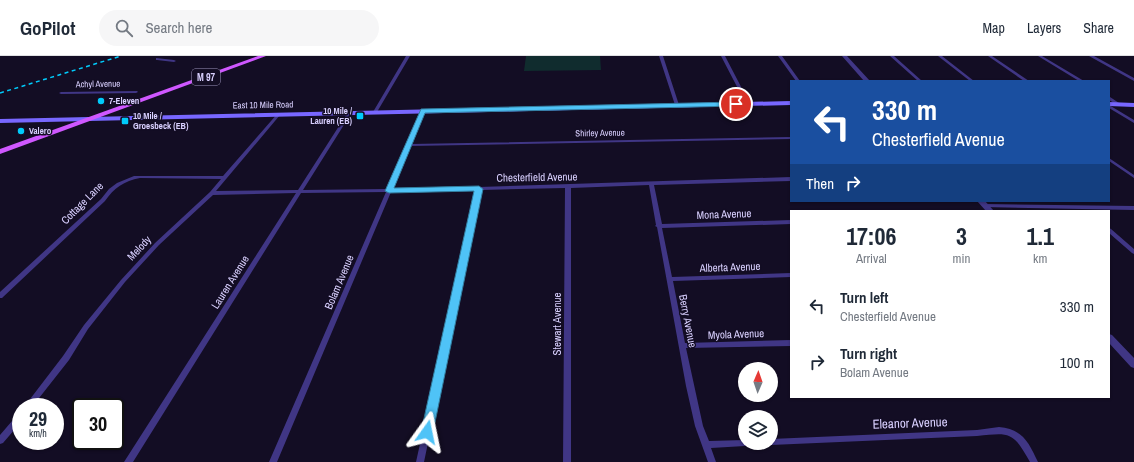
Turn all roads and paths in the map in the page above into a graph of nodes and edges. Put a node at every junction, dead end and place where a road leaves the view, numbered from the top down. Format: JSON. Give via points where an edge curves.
{"nodes":[{"id":1,"x":263,"y":56,"type":"edge"},
{"id":2,"x":408,"y":56,"type":"edge"},
{"id":3,"x":662,"y":56,"type":"edge"},
{"id":4,"x":722,"y":56,"type":"edge"},
{"id":5,"x":780,"y":56,"type":"edge"},
{"id":6,"x":844,"y":56,"type":"edge"},
{"id":7,"x":892,"y":56,"type":"edge"},
{"id":8,"x":940,"y":56,"type":"edge"},
{"id":9,"x":990,"y":56,"type":"edge"},
{"id":10,"x":1040,"y":56,"type":"edge"},
{"id":11,"x":1091,"y":56,"type":"edge"},
{"id":12,"x":157,"y":59,"type":"dead end"},
{"id":13,"x":174,"y":61,"type":"dead end"},
{"id":14,"x":797,"y":80,"type":"edge"},
{"id":15,"x":866,"y":80,"type":"edge"},
{"id":16,"x":919,"y":80,"type":"edge"},
{"id":17,"x":971,"y":80,"type":"edge"},
{"id":18,"x":1026,"y":80,"type":"edge"},
{"id":19,"x":1080,"y":80,"type":"edge"},
{"id":20,"x":1134,"y":80,"type":"edge"},
{"id":21,"x":136,"y":92,"type":"dead end"},
{"id":22,"x":61,"y":93,"type":"dead end"},
{"id":23,"x":1110,"y":99,"type":"edge"},
{"id":24,"x":790,"y":103,"type":"edge"},
{"id":25,"x":748,"y":104,"type":"junction"},
{"id":26,"x":1120,"y":104,"type":"junction"},
{"id":27,"x":677,"y":105,"type":"junction"},
{"id":28,"x":1110,"y":105,"type":"edge"},
{"id":29,"x":1134,"y":105,"type":"edge"},
{"id":30,"x":1110,"y":106,"type":"edge"},
{"id":31,"x":423,"y":111,"type":"junction"},
{"id":32,"x":350,"y":112,"type":"junction"},
{"id":33,"x":375,"y":112,"type":"junction"},
{"id":34,"x":279,"y":114,"type":"junction"},
{"id":35,"x":93,"y":118,"type":"junction"},
{"id":36,"x":0,"y":121,"type":"edge"},
{"id":37,"x":1134,"y":122,"type":"edge"},
{"id":38,"x":790,"y":138,"type":"edge"},
{"id":39,"x":409,"y":145,"type":"junction"},
{"id":40,"x":0,"y":152,"type":"edge"},
{"id":41,"x":1110,"y":160,"type":"edge"},
{"id":42,"x":1134,"y":177,"type":"edge"},
{"id":43,"x":225,"y":178,"type":"junction"},
{"id":44,"x":790,"y":179,"type":"edge"},
{"id":45,"x":650,"y":183,"type":"junction"},
{"id":46,"x":568,"y":186,"type":"junction"},
{"id":47,"x":479,"y":189,"type":"junction"},
{"id":48,"x":389,"y":191,"type":"junction"},
{"id":49,"x":299,"y":192,"type":"junction"},
{"id":50,"x":212,"y":193,"type":"junction"},
{"id":51,"x":1077,"y":202,"type":"edge"},
{"id":52,"x":986,"y":206,"type":"edge"},
{"id":53,"x":1134,"y":208,"type":"edge"},
{"id":54,"x":1085,"y":209,"type":"edge"},
{"id":55,"x":790,"y":222,"type":"edge"},
{"id":56,"x":658,"y":226,"type":"junction"},
{"id":57,"x":1110,"y":231,"type":"edge"},
{"id":58,"x":1134,"y":252,"type":"edge"},
{"id":59,"x":790,"y":275,"type":"edge"},
{"id":60,"x":669,"y":279,"type":"junction"},
{"id":61,"x":0,"y":296,"type":"edge"},
{"id":62,"x":1110,"y":338,"type":"edge"},
{"id":63,"x":790,"y":343,"type":"edge"},
{"id":64,"x":682,"y":346,"type":"junction"},
{"id":65,"x":1134,"y":364,"type":"edge"},
{"id":66,"x":35,"y":398,"type":"edge"},
{"id":67,"x":12,"y":427,"type":"edge"},
{"id":68,"x":0,"y":441,"type":"edge"},
{"id":69,"x":778,"y":442,"type":"edge"},
{"id":70,"x":738,"y":443,"type":"edge"},
{"id":71,"x":706,"y":445,"type":"junction"},
{"id":72,"x":128,"y":462,"type":"edge"},
{"id":73,"x":273,"y":462,"type":"edge"},
{"id":74,"x":420,"y":462,"type":"edge"},
{"id":75,"x":567,"y":462,"type":"edge"},
{"id":76,"x":712,"y":462,"type":"edge"},
{"id":77,"x":1034,"y":462,"type":"edge"}],
"edges":[{"from":1,"to":35,"type":"main road","number":"M 97"},
{"from":2,"to":33,"type":"street"},
{"from":3,"to":27,"type":"street"},
{"from":4,"to":25,"type":"street"},
{"from":5,"to":14,"type":"street"},
{"from":6,"to":15,"type":"street"},
{"from":7,"to":16,"type":"street"},
{"from":8,"to":17,"type":"street"},
{"from":9,"to":18,"type":"street"},
{"from":10,"to":19,"type":"street"},
{"from":11,"to":20,"type":"street"},
{"from":12,"to":13,"type":"street"},
{"from":21,"to":22,"type":"street","name":"Achyl Avenue"},
{"from":23,"to":26,"type":"street"},
{"from":24,"to":25,"type":"main road","name":"East 10 Mile Road"},
{"from":25,"to":27,"type":"main road","name":"East 10 Mile Road"},
{"from":26,"to":28,"type":"main road"},
{"from":26,"to":29,"type":"main road"},
{"from":27,"to":31,"type":"main road","name":"East 10 Mile Road"},
{"from":30,"to":37,"type":"street"},
{"from":31,"to":33,"type":"main road","name":"East 10 Mile Road"},
{"from":31,"to":39,"type":"street","name":"Bolam Avenue"},
{"from":32,"to":33,"type":"main road","name":"East 10 Mile Road"},
{"from":32,"to":34,"type":"main road","name":"East 10 Mile Road"},
{"from":32,"to":49,"type":"street","name":"Lauren Avenue"},
{"from":34,"to":35,"type":"main road","name":"East 10 Mile Road"},
{"from":34,"to":43,"type":"street","name":"Melody"},
{"from":35,"to":36,"type":"main road","name":"East 10 Mile Road"},
{"from":35,"to":40,"type":"main road","number":"M 97"},
{"from":38,"to":39,"type":"street","name":"Shirley Avenue"},
{"from":39,"to":48,"type":"street","name":"Bolam Avenue"},
{"from":41,"to":42,"type":"street"},
{"from":43,"to":50,"type":"street","name":"Melody"},
{"from":43,"to":61,"type":"street","name":"Cottage Lane","via":[[140,177],[118,183]]},
{"from":44,"to":45,"type":"street","name":"Chesterfield Avenue"},
{"from":45,"to":46,"type":"street","name":"Chesterfield Avenue"},
{"from":45,"to":56,"type":"street","name":"Berry Avenue"},
{"from":46,"to":47,"type":"street","name":"Chesterfield Avenue"},
{"from":46,"to":75,"type":"street","name":"Stewart Avenue"},
{"from":47,"to":48,"type":"street","name":"Chesterfield Avenue"},
{"from":47,"to":74,"type":"street"},
{"from":48,"to":49,"type":"street","name":"Chesterfield Avenue"},
{"from":48,"to":73,"type":"street","name":"Bolam Avenue"},
{"from":49,"to":50,"type":"street","name":"Chesterfield Avenue"},
{"from":49,"to":72,"type":"street","name":"Lauren Avenue"},
{"from":50,"to":66,"type":"street","name":"Melody","via":[[157,244],[118,287]]},
{"from":51,"to":54,"type":"street"},
{"from":52,"to":54,"type":"street"},
{"from":53,"to":54,"type":"street"},
{"from":55,"to":56,"type":"street","name":"Mona Avenue"},
{"from":56,"to":60,"type":"street","name":"Berry Avenue"},
{"from":57,"to":58,"type":"street"},
{"from":59,"to":60,"type":"street","name":"Alberta Avenue"},
{"from":60,"to":64,"type":"street","name":"Berry Avenue"},
{"from":62,"to":65,"type":"street"},
{"from":63,"to":64,"type":"street","name":"Myola Avenue"},
{"from":64,"to":71,"type":"street","name":"Berry Avenue"},
{"from":67,"to":68,"type":"street"},
{"from":69,"to":77,"type":"street","name":"Eleanor Avenue","via":[[1001,431],[1014,433],[1022,439]]},
{"from":70,"to":71,"type":"street"},
{"from":71,"to":76,"type":"street","name":"Berry Avenue"}]}
